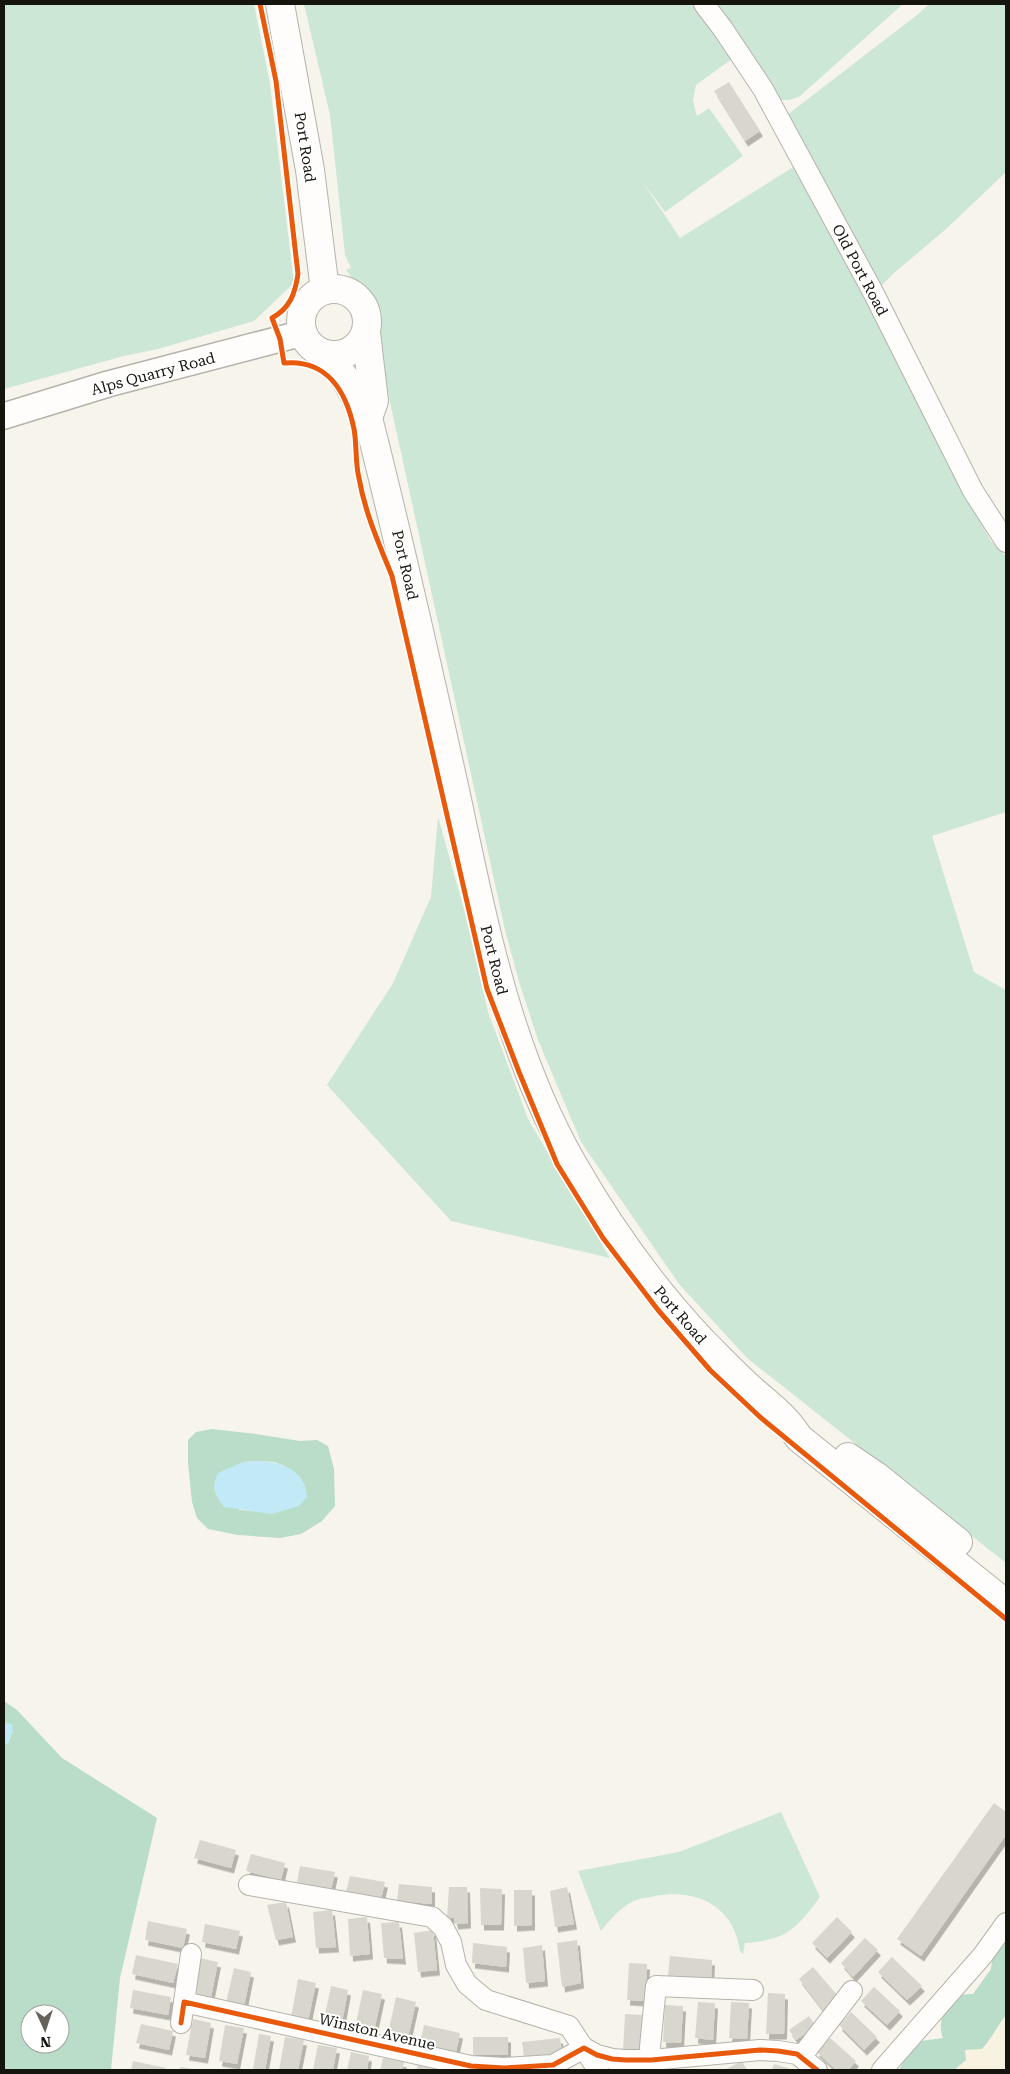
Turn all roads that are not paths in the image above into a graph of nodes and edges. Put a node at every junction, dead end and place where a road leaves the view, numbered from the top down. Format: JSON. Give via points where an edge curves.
{"nodes":[{"id":1,"x":280,"y":4,"type":"edge"},
{"id":2,"x":704,"y":4,"type":"edge"},
{"id":3,"x":324,"y":290,"type":"junction"},
{"id":4,"x":303,"y":333,"type":"junction"},
{"id":5,"x":366,"y":333,"type":"junction"},
{"id":6,"x":321,"y":354,"type":"junction"},
{"id":7,"x":4,"y":416,"type":"edge"},
{"id":8,"x":368,"y":418,"type":"junction"},
{"id":9,"x":1006,"y":542,"type":"edge"},
{"id":10,"x":789,"y":1422,"type":"junction"},
{"id":11,"x":1006,"y":1581,"type":"edge"},
{"id":12,"x":1006,"y":1604,"type":"edge"},
{"id":13,"x":250,"y":1885,"type":"dead end"},
{"id":14,"x":1006,"y":1923,"type":"edge"},
{"id":15,"x":190,"y":1954,"type":"dead end"},
{"id":16,"x":753,"y":1990,"type":"dead end"},
{"id":17,"x":852,"y":1991,"type":"dead end"},
{"id":18,"x":184,"y":2002,"type":"junction"},
{"id":19,"x":181,"y":2023,"type":"dead end"},
{"id":20,"x":584,"y":2048,"type":"junction"},
{"id":21,"x":801,"y":2057,"type":"junction"},
{"id":22,"x":651,"y":2060,"type":"junction"},
{"id":23,"x":598,"y":2070,"type":"edge"},
{"id":24,"x":632,"y":2070,"type":"edge"},
{"id":25,"x":817,"y":2070,"type":"edge"},
{"id":26,"x":882,"y":2070,"type":"edge"}],
"edges":[{"from":1,"to":3,"type":"main road","name":"Port Road","via":[[310,170]]},
{"from":2,"to":9,"type":"street","name":"Old Port Road","via":[[764,88],[873,292],[973,492]]},
{"from":3,"to":4,"type":"main road","via":[[315,294],[303,310]]},
{"from":3,"to":5,"type":"main road","via":[[345,290],[362,303],[368,322]]},
{"from":4,"to":6,"type":"main road","via":[[312,348]]},
{"from":4,"to":7,"type":"street","name":"Alps Quarry Road","via":[[108,384]]},
{"from":5,"to":6,"type":"main road","via":[[353,350],[343,355]]},
{"from":5,"to":8,"type":"main road","name":"Port Road","via":[[374,401]]},
{"from":6,"to":8,"type":"main road","name":"Port Road","via":[[346,377]]},
{"from":8,"to":10,"type":"main road","name":"Port Road","via":[[397,531],[493,962],[510,1022],[533,1081],[570,1160],[623,1246],[703,1342]]},
{"from":10,"to":11,"type":"main road","name":"Port Road","via":[[807,1429],[876,1476]]},
{"from":10,"to":12,"type":"main road","name":"Port Road","via":[[799,1438]]},
{"from":13,"to":20,"type":"street","via":[[432,1917],[444,1926],[456,1965],[467,1984],[486,2000],[569,2026]]},
{"from":14,"to":26,"type":"street","via":[[983,1955]]},
{"from":15,"to":18,"type":"street"},
{"from":16,"to":22,"type":"street","via":[[656,1986]]},
{"from":17,"to":21,"type":"street"},
{"from":18,"to":19,"type":"street"},
{"from":18,"to":20,"type":"street","name":"Winston Avenue","via":[[471,2066],[553,2065]]},
{"from":20,"to":22,"type":"street","via":[[612,2059]]},
{"from":20,"to":23,"type":"street"},
{"from":21,"to":22,"type":"street","via":[[760,2050]]},
{"from":21,"to":25,"type":"street"},
{"from":22,"to":24,"type":"street"}]}
